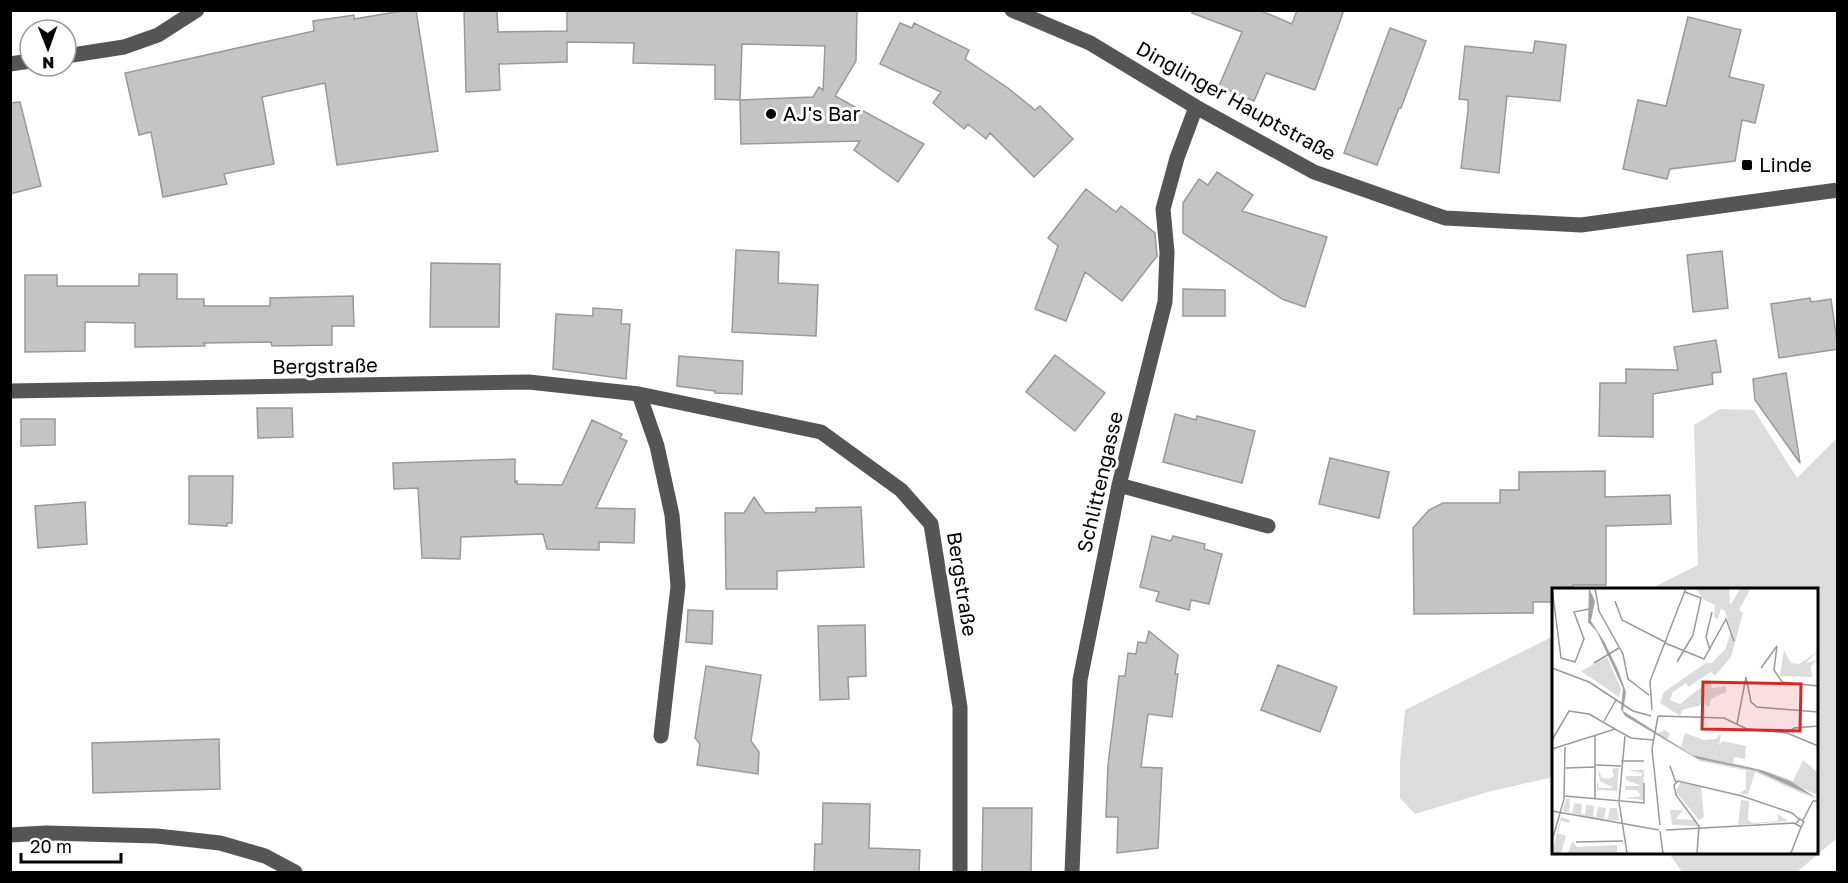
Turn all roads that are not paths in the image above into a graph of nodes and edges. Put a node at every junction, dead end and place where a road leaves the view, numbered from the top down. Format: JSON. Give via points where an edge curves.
{"nodes":[{"id":1,"x":197,"y":10,"type":"edge"},
{"id":2,"x":1012,"y":10,"type":"edge"},
{"id":3,"x":78,"y":54,"type":"edge"},
{"id":4,"x":1197,"y":107,"type":"junction"},
{"id":5,"x":1838,"y":190,"type":"edge"},
{"id":6,"x":10,"y":391,"type":"edge"},
{"id":7,"x":639,"y":394,"type":"junction"},
{"id":8,"x":1119,"y":485,"type":"junction"},
{"id":9,"x":1268,"y":526,"type":"dead end"},
{"id":10,"x":661,"y":736,"type":"dead end"},
{"id":11,"x":10,"y":835,"type":"edge"},
{"id":12,"x":295,"y":873,"type":"edge"},
{"id":13,"x":960,"y":873,"type":"edge"},
{"id":14,"x":1072,"y":873,"type":"edge"}],
"edges":[{"from":1,"to":3,"type":"street","via":[[158,35],[124,47]]},
{"from":2,"to":4,"type":"street","name":"Dinglinger Hauptstraße","via":[[1090,43]]},
{"from":4,"to":5,"type":"street","name":"Dinglinger Hauptstraße","via":[[1314,172],[1445,218],[1581,225]]},
{"from":4,"to":8,"type":"street","name":"Schlittengasse","via":[[1163,209],[1167,252],[1165,302]]},
{"from":6,"to":7,"type":"street","name":"Bergstraße","via":[[530,382]]},
{"from":7,"to":10,"type":"street","via":[[657,446],[672,515],[678,586]]},
{"from":7,"to":13,"type":"street","name":"Bergstraße","via":[[820,432],[901,490],[931,524],[960,707]]},
{"from":8,"to":9,"type":"street"},
{"from":8,"to":14,"type":"street","name":"Schlittengasse","via":[[1080,680]]},
{"from":11,"to":12,"type":"street","via":[[146,836],[220,843],[265,856]]}]}
